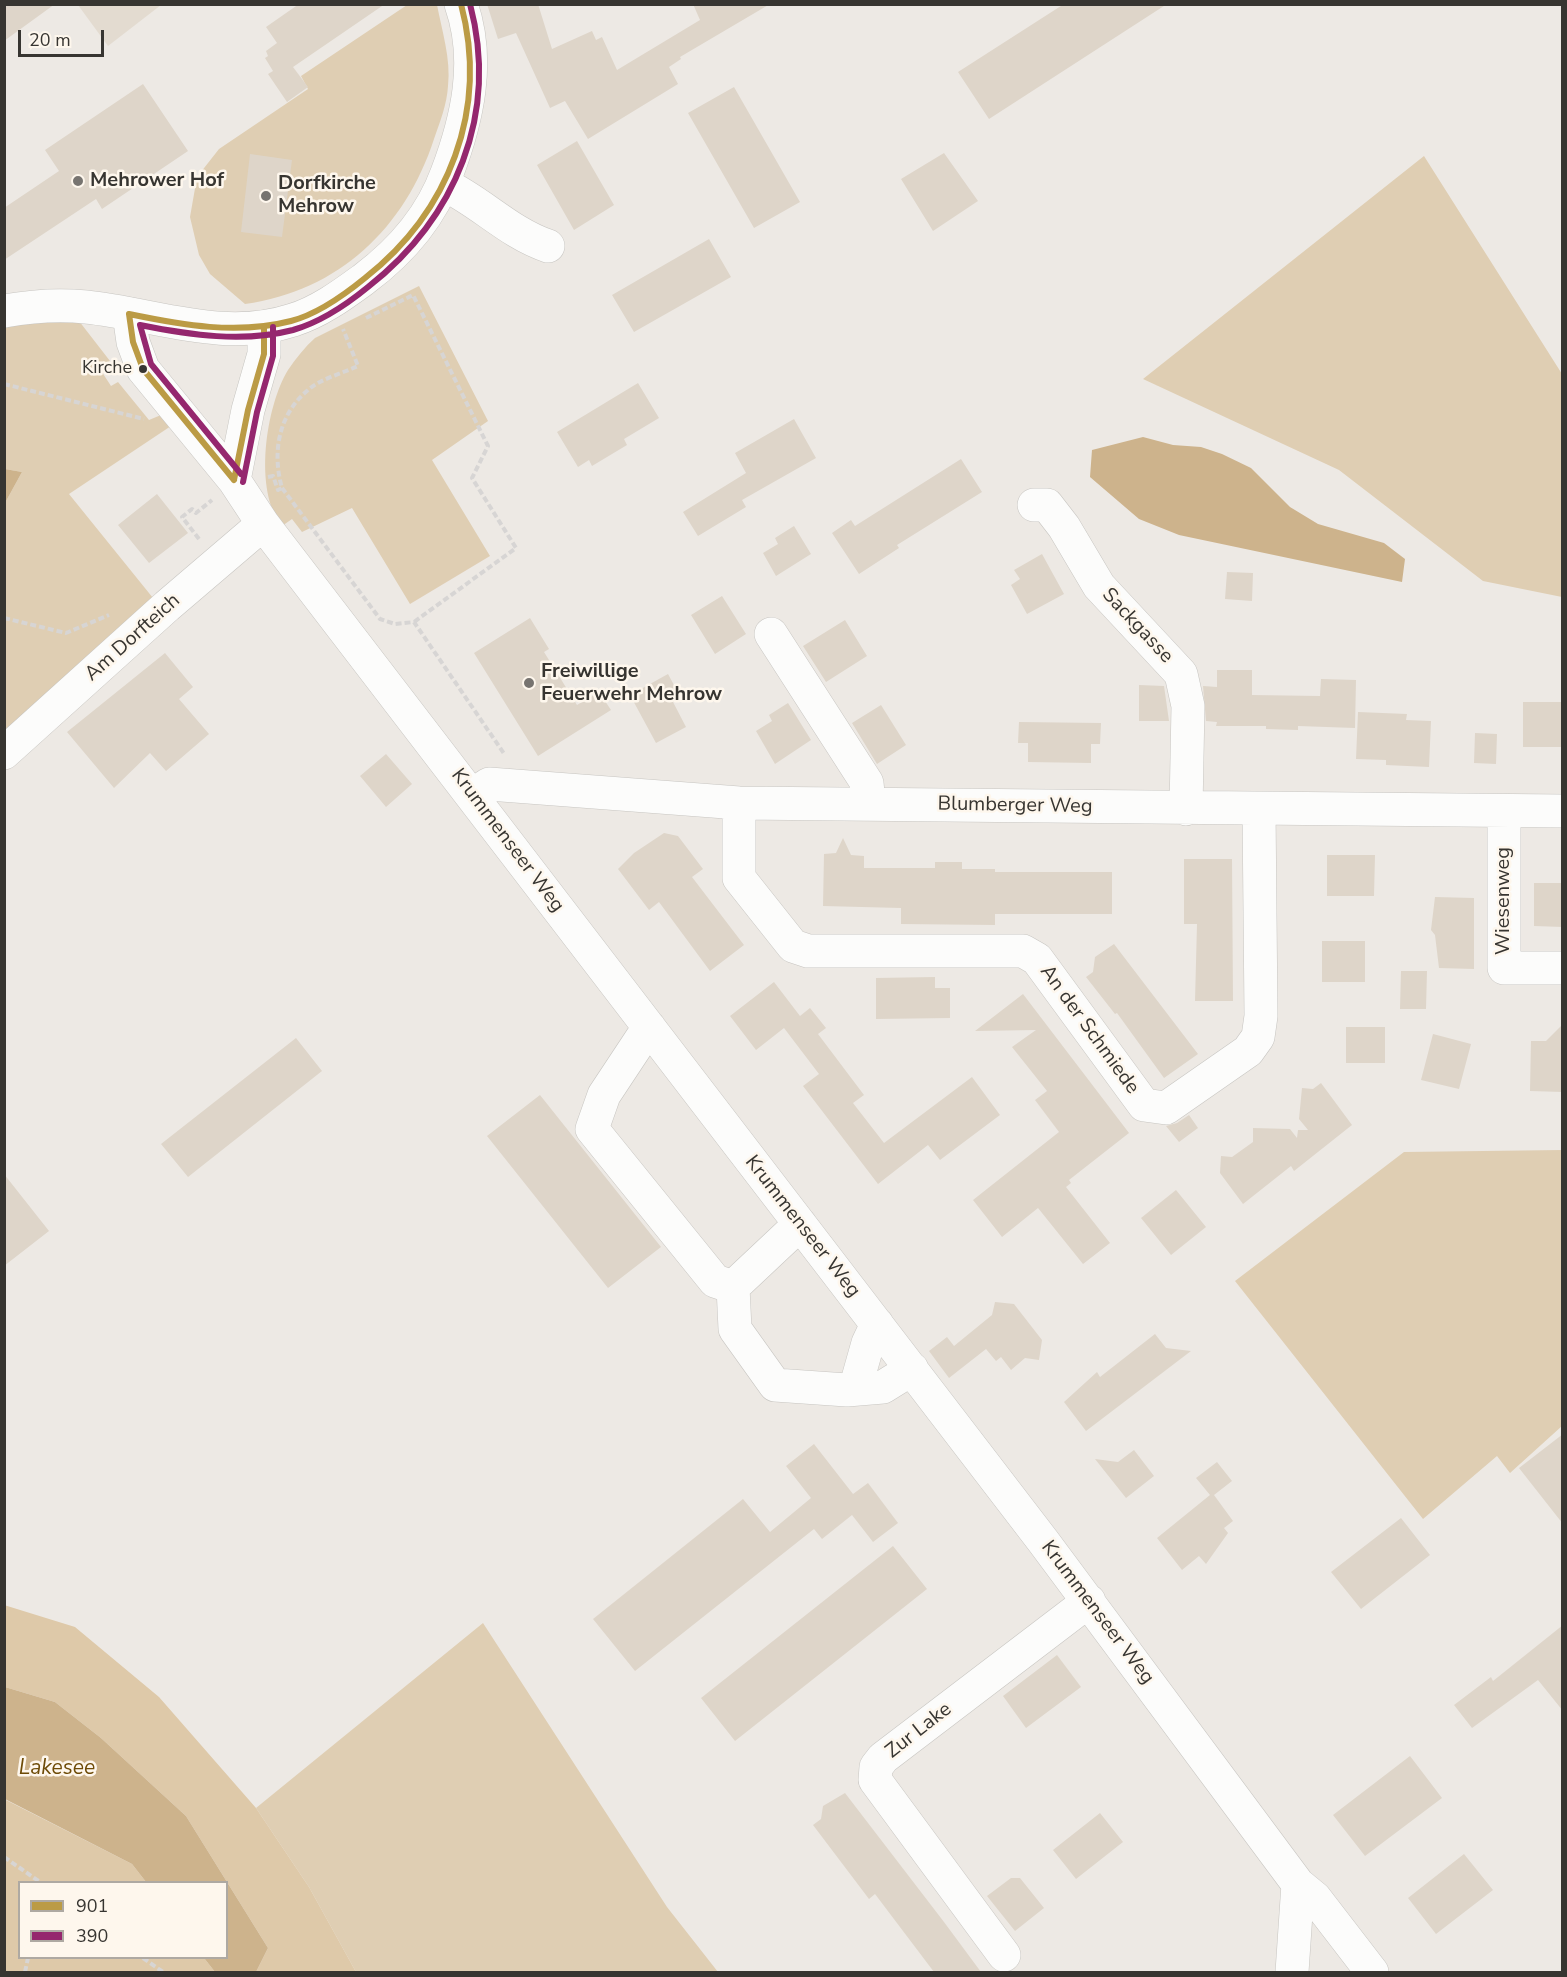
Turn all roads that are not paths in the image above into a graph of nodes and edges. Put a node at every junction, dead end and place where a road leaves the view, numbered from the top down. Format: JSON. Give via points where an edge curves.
{"nodes":[{"id":1,"x":461,"y":4,"type":"edge"},
{"id":2,"x":443,"y":184,"type":"junction"},
{"id":3,"x":548,"y":246,"type":"dead end"},
{"id":4,"x":4,"y":311,"type":"edge"},
{"id":5,"x":129,"y":314,"type":"junction"},
{"id":6,"x":264,"y":327,"type":"junction"},
{"id":7,"x":225,"y":488,"type":"junction"},
{"id":8,"x":1034,"y":506,"type":"dead end"},
{"id":9,"x":262,"y":524,"type":"junction"},
{"id":10,"x":771,"y":634,"type":"dead end"},
{"id":11,"x":4,"y":753,"type":"edge"},
{"id":12,"x":472,"y":795,"type":"junction"},
{"id":13,"x":739,"y":803,"type":"junction"},
{"id":14,"x":868,"y":803,"type":"junction"},
{"id":15,"x":1186,"y":809,"type":"junction"},
{"id":16,"x":1259,"y":809,"type":"junction"},
{"id":17,"x":1504,"y":811,"type":"junction"},
{"id":18,"x":1563,"y":811,"type":"edge"},
{"id":19,"x":1563,"y":969,"type":"edge"},
{"id":20,"x":649,"y":1028,"type":"junction"},
{"id":21,"x":800,"y":1224,"type":"junction"},
{"id":22,"x":733,"y":1287,"type":"junction"},
{"id":23,"x":877,"y":1324,"type":"junction"},
{"id":24,"x":912,"y":1370,"type":"junction"},
{"id":25,"x":855,"y":1389,"type":"junction"},
{"id":26,"x":1089,"y":1601,"type":"junction"},
{"id":27,"x":1298,"y":1884,"type":"junction"},
{"id":28,"x":1004,"y":1955,"type":"dead end"},
{"id":29,"x":1292,"y":1972,"type":"edge"},
{"id":30,"x":1372,"y":1972,"type":"edge"}],
"edges":[{"from":1,"to":2,"type":"street","via":[[468,34],[470,86],[459,142]]},
{"from":2,"to":3,"type":"street","via":[[466,195],[532,241]]},
{"from":2,"to":6,"type":"street","via":[[406,241],[378,268],[320,309]]},
{"from":4,"to":5,"type":"street","via":[[51,304]]},
{"from":5,"to":6,"type":"street","via":[[203,327]]},
{"from":5,"to":7,"type":"street","name":"Krummenseer Weg","via":[[133,342],[143,369]]},
{"from":6,"to":7,"type":"street","via":[[264,354]]},
{"from":7,"to":9,"type":"street","name":"Krummenseer Weg"},
{"from":8,"to":15,"type":"street","name":"Sackgasse","via":[[1047,505],[1099,586],[1181,674],[1188,706]]},
{"from":9,"to":11,"type":"street","name":"Am Dorfteich"},
{"from":9,"to":12,"type":"street","name":"Krummenseer Weg"},
{"from":10,"to":14,"type":"street","via":[[867,783]]},
{"from":12,"to":13,"type":"street","name":"Blumberger Weg","via":[[489,784]]},
{"from":12,"to":20,"type":"street","name":"Krummenseer Weg"},
{"from":13,"to":14,"type":"street","name":"Blumberger Weg"},
{"from":13,"to":16,"type":"street","name":"An der Schmiede","via":[[739,878],[793,946],[808,951],[1023,951],[1037,959],[1144,1105],[1166,1108],[1248,1052],[1258,1037],[1262,1016]]},
{"from":14,"to":15,"type":"street","name":"Blumberger Weg"},
{"from":15,"to":16,"type":"street","name":"Blumberger Weg"},
{"from":16,"to":17,"type":"street","name":"Blumberger Weg"},
{"from":17,"to":18,"type":"street","name":"Blumberger Weg"},
{"from":17,"to":19,"type":"street","name":"Wiesenweg","via":[[1504,968]]},
{"from":20,"to":21,"type":"street","name":"Krummenseer Weg"},
{"from":20,"to":22,"type":"street","via":[[604,1095],[592,1129],[715,1281]]},
{"from":21,"to":22,"type":"street"},
{"from":21,"to":23,"type":"street","name":"Krummenseer Weg"},
{"from":22,"to":25,"type":"street","via":[[735,1329],[775,1385]]},
{"from":23,"to":24,"type":"street","name":"Krummenseer Weg"},
{"from":23,"to":25,"type":"street"},
{"from":24,"to":25,"type":"street","via":[[883,1387]]},
{"from":24,"to":26,"type":"street","name":"Krummenseer Weg"},
{"from":26,"to":27,"type":"street","name":"Krummenseer Weg"},
{"from":26,"to":28,"type":"street","name":"Zur Lake","via":[[876,1767],[875,1780]]},
{"from":27,"to":29,"type":"street"},
{"from":27,"to":30,"type":"street","name":"Krummenseer Weg","via":[[1315,1898]]}]}
